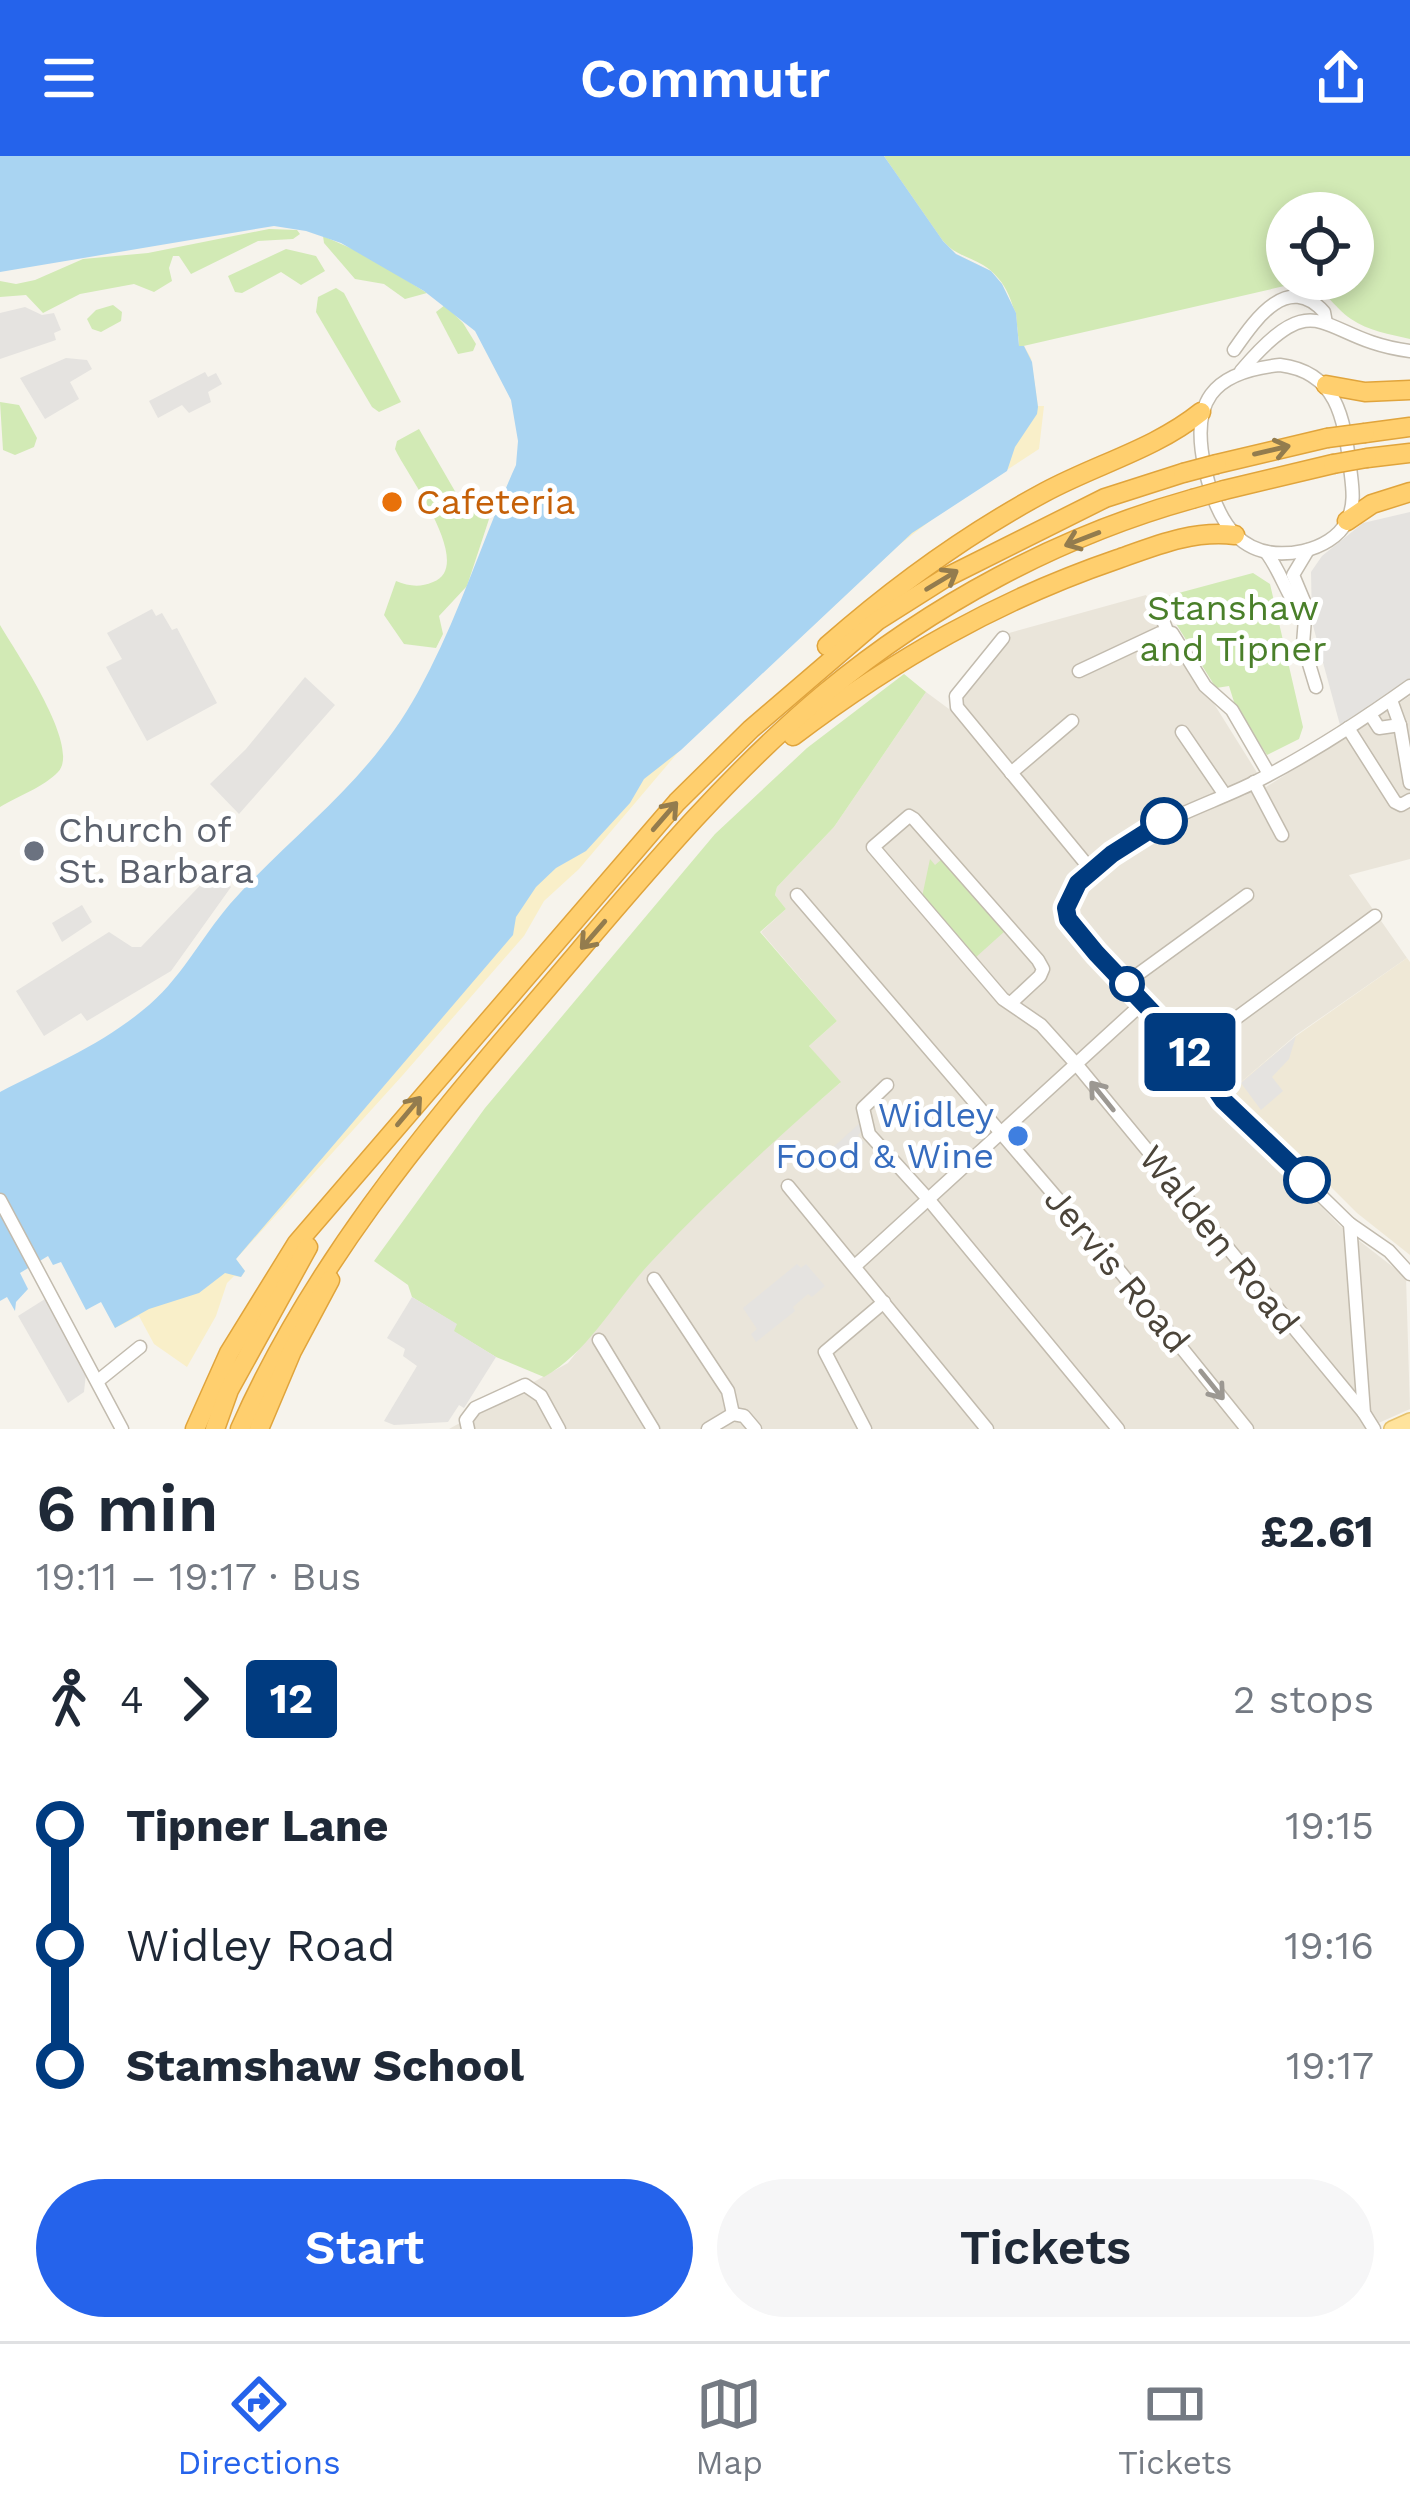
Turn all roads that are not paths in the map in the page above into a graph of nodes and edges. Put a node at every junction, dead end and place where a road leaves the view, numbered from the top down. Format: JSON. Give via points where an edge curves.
{"nodes":[{"id":1,"x":1326,"y":322,"type":"junction"},
{"id":2,"x":1275,"y":333,"type":"junction"},
{"id":3,"x":1234,"y":350,"type":"dead end"},
{"id":4,"x":1410,"y":351,"type":"edge"},
{"id":5,"x":1280,"y":364,"type":"junction"},
{"id":6,"x":1241,"y":371,"type":"junction"},
{"id":7,"x":1326,"y":386,"type":"junction"},
{"id":8,"x":1410,"y":390,"type":"edge"},
{"id":9,"x":1201,"y":412,"type":"junction"},
{"id":10,"x":1410,"y":427,"type":"edge"},
{"id":11,"x":1410,"y":453,"type":"edge"},
{"id":12,"x":1410,"y":492,"type":"edge"},
{"id":13,"x":1347,"y":521,"type":"junction"},
{"id":14,"x":1235,"y":535,"type":"junction"},
{"id":15,"x":1308,"y":550,"type":"junction"},
{"id":16,"x":1266,"y":552,"type":"junction"},
{"id":17,"x":1157,"y":605,"type":"dead end"},
{"id":18,"x":1304,"y":615,"type":"junction"},
{"id":19,"x":1166,"y":632,"type":"junction"},
{"id":20,"x":1003,"y":638,"type":"dead end"},
{"id":21,"x":1088,"y":670,"type":"dead end"},
{"id":22,"x":1410,"y":686,"type":"edge"},
{"id":23,"x":1316,"y":687,"type":"dead end"},
{"id":24,"x":1391,"y":700,"type":"junction"},
{"id":25,"x":1370,"y":714,"type":"junction"},
{"id":26,"x":1400,"y":725,"type":"junction"},
{"id":27,"x":1348,"y":728,"type":"junction"},
{"id":28,"x":751,"y":729,"type":"junction"},
{"id":29,"x":1070,"y":729,"type":"dead end"},
{"id":30,"x":1182,"y":732,"type":"dead end"},
{"id":31,"x":1011,"y":773,"type":"junction"},
{"id":32,"x":1269,"y":774,"type":"junction"},
{"id":33,"x":1255,"y":782,"type":"junction"},
{"id":34,"x":1410,"y":783,"type":"edge"},
{"id":35,"x":727,"y":785,"type":"junction"},
{"id":36,"x":1225,"y":795,"type":"junction"},
{"id":37,"x":1410,"y":800,"type":"edge"},
{"id":38,"x":1282,"y":827,"type":"dead end"},
{"id":39,"x":1091,"y":871,"type":"junction"},
{"id":40,"x":796,"y":895,"type":"dead end"},
{"id":41,"x":1247,"y":895,"type":"dead end"},
{"id":42,"x":1375,"y":916,"type":"dead end"},
{"id":43,"x":1126,"y":983,"type":"junction"},
{"id":44,"x":1145,"y":1001,"type":"junction"},
{"id":45,"x":1011,"y":1003,"type":"junction"},
{"id":46,"x":1190,"y":1052,"type":"junction"},
{"id":47,"x":1076,"y":1065,"type":"junction"},
{"id":48,"x":887,"y":1085,"type":"dead end"},
{"id":49,"x":853,"y":1106,"type":"dead end"},
{"id":50,"x":865,"y":1119,"type":"junction"},
{"id":51,"x":1002,"y":1134,"type":"junction"},
{"id":52,"x":788,"y":1186,"type":"dead end"},
{"id":53,"x":929,"y":1199,"type":"junction"},
{"id":54,"x":0,"y":1200,"type":"edge"},
{"id":55,"x":335,"y":1201,"type":"junction"},
{"id":56,"x":361,"y":1216,"type":"junction"},
{"id":57,"x":1350,"y":1224,"type":"junction"},
{"id":58,"x":855,"y":1266,"type":"junction"},
{"id":59,"x":1410,"y":1274,"type":"edge"},
{"id":60,"x":654,"y":1279,"type":"dead end"},
{"id":61,"x":884,"y":1302,"type":"junction"},
{"id":62,"x":599,"y":1340,"type":"dead end"},
{"id":63,"x":140,"y":1347,"type":"dead end"},
{"id":64,"x":99,"y":1380,"type":"junction"},
{"id":65,"x":1364,"y":1413,"type":"junction"},
{"id":66,"x":733,"y":1414,"type":"junction"},
{"id":67,"x":1410,"y":1421,"type":"edge"},
{"id":68,"x":122,"y":1429,"type":"edge"},
{"id":69,"x":195,"y":1429,"type":"edge"},
{"id":70,"x":214,"y":1429,"type":"edge"},
{"id":71,"x":240,"y":1429,"type":"edge"},
{"id":72,"x":259,"y":1429,"type":"edge"},
{"id":73,"x":468,"y":1429,"type":"edge"},
{"id":74,"x":559,"y":1429,"type":"edge"},
{"id":75,"x":653,"y":1429,"type":"edge"},
{"id":76,"x":708,"y":1429,"type":"edge"},
{"id":77,"x":754,"y":1429,"type":"edge"},
{"id":78,"x":865,"y":1429,"type":"edge"},
{"id":79,"x":987,"y":1429,"type":"edge"},
{"id":80,"x":1118,"y":1429,"type":"edge"},
{"id":81,"x":1247,"y":1429,"type":"edge"},
{"id":82,"x":1374,"y":1429,"type":"edge"},
{"id":83,"x":1392,"y":1429,"type":"edge"}],
"edges":[{"from":1,"to":2,"type":"street","via":[[1298,321]]},
{"from":1,"to":3,"type":"street","via":[[1306,298],[1282,298]]},
{"from":1,"to":4,"type":"street"},
{"from":2,"to":5,"type":"street"},
{"from":2,"to":6,"type":"street"},
{"from":5,"to":6,"type":"street"},
{"from":5,"to":7,"type":"street"},
{"from":6,"to":9,"type":"street"},
{"from":7,"to":8,"type":"highway"},
{"from":7,"to":13,"type":"street","via":[[1344,420],[1354,496]]},
{"from":9,"to":14,"type":"street","via":[[1209,484]]},
{"from":9,"to":28,"type":"highway","via":[[1172,434],[1047,491],[932,563],[827,646]]},
{"from":28,"to":10,"type":"highway","one_way":true,"bridge":true,"via":[[877,621],[995,550],[1106,498],[1217,464]]},
{"from":11,"to":35,"type":"highway","one_way":true,"bridge":true,"via":[[1224,490],[1056,548],[876,653]]},
{"from":12,"to":13,"type":"highway"},
{"from":13,"to":15,"type":"street"},
{"from":14,"to":16,"type":"street"},
{"from":14,"to":35,"type":"highway","via":[[1186,536],[978,615],[862,684]]},
{"from":15,"to":16,"type":"street"},
{"from":15,"to":18,"type":"street","via":[[1293,575]]},
{"from":16,"to":18,"type":"street"},
{"from":17,"to":19,"type":"street"},
{"from":18,"to":23,"type":"street"},
{"from":19,"to":21,"type":"street"},
{"from":19,"to":32,"type":"street","via":[[1232,710]]},
{"from":20,"to":31,"type":"street","via":[[949,699]]},
{"from":22,"to":24,"type":"street"},
{"from":24,"to":25,"type":"street"},
{"from":24,"to":26,"type":"street"},
{"from":25,"to":26,"type":"street","via":[[1379,728]]},
{"from":25,"to":27,"type":"street"},
{"from":26,"to":34,"type":"street"},
{"from":27,"to":32,"type":"street"},
{"from":27,"to":37,"type":"street","via":[[1395,802]]},
{"from":55,"to":28,"type":"highway","one_way":true,"via":[[677,802]]},
{"from":29,"to":31,"type":"street"},
{"from":30,"to":36,"type":"street"},
{"from":31,"to":39,"type":"street"},
{"from":32,"to":33,"type":"street"},
{"from":33,"to":36,"type":"street"},
{"from":33,"to":38,"type":"street"},
{"from":35,"to":56,"type":"highway","one_way":true},
{"from":36,"to":39,"type":"street","via":[[1162,822]]},
{"from":39,"to":43,"type":"street","via":[[1066,908],[1077,933]]},
{"from":40,"to":51,"type":"street","name":"Jervis Road"},
{"from":41,"to":43,"type":"street"},
{"from":42,"to":46,"type":"street"},
{"from":43,"to":44,"type":"street"},
{"from":44,"to":46,"type":"street"},
{"from":44,"to":47,"type":"street"},
{"from":45,"to":45,"type":"street","name":"Walden Road","via":[[1040,976],[1038,960],[914,819],[902,818],[873,847]]},
{"from":45,"to":47,"type":"street","name":"Walden Road"},
{"from":46,"to":57,"type":"street","via":[[1223,1100]]},
{"from":47,"to":51,"type":"street"},
{"from":65,"to":47,"type":"street","name":"Walden Road","one_way":true},
{"from":48,"to":50,"type":"street","via":[[865,1105]]},
{"from":49,"to":50,"type":"street"},
{"from":50,"to":53,"type":"street","via":[[869,1134]]},
{"from":51,"to":53,"type":"street"},
{"from":51,"to":81,"type":"street","name":"Jervis Road","one_way":true},
{"from":52,"to":58,"type":"street"},
{"from":53,"to":58,"type":"street"},
{"from":53,"to":80,"type":"street"},
{"from":54,"to":64,"type":"street"},
{"from":55,"to":69,"type":"highway","via":[[283,1263]]},
{"from":55,"to":70,"type":"highway"},
{"from":56,"to":71,"type":"highway","via":[[309,1293]]},
{"from":56,"to":72,"type":"highway"},
{"from":57,"to":59,"type":"street"},
{"from":57,"to":65,"type":"street"},
{"from":58,"to":61,"type":"street"},
{"from":60,"to":66,"type":"street","via":[[728,1391]]},
{"from":61,"to":78,"type":"street","via":[[825,1352]]},
{"from":61,"to":79,"type":"street"},
{"from":62,"to":75,"type":"street"},
{"from":63,"to":64,"type":"street"},
{"from":64,"to":68,"type":"street"},
{"from":65,"to":82,"type":"street","name":"Walden Road"},
{"from":66,"to":76,"type":"street"},
{"from":66,"to":77,"type":"street"},
{"from":67,"to":83,"type":"main road"},
{"from":73,"to":74,"type":"street","via":[[472,1411],[529,1386]]}]}
